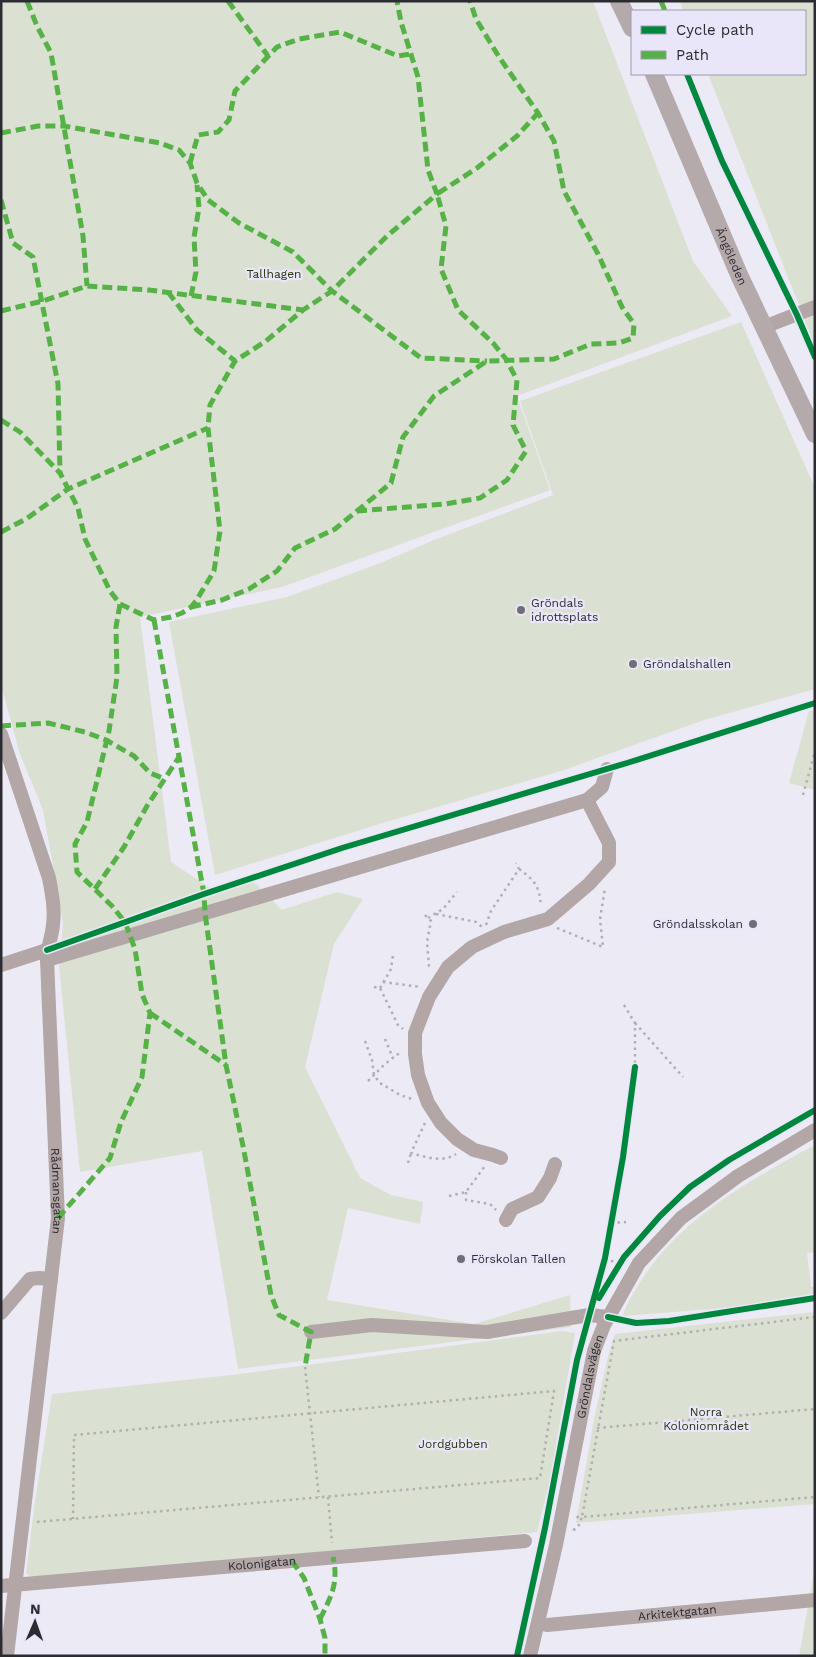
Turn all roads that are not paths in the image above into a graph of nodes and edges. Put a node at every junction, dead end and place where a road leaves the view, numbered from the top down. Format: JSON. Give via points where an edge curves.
{"nodes":[{"id":1,"x":619,"y":1,"type":"edge"},
{"id":2,"x":631,"y":26,"type":"edge"},
{"id":3,"x":654,"y":75,"type":"edge"},
{"id":4,"x":815,"y":307,"type":"edge"},
{"id":5,"x":764,"y":327,"type":"junction"},
{"id":6,"x":815,"y":434,"type":"edge"},
{"id":7,"x":1,"y":734,"type":"edge"},
{"id":8,"x":607,"y":768,"type":"dead end"},
{"id":9,"x":8,"y":773,"type":"edge"},
{"id":10,"x":587,"y":800,"type":"junction"},
{"id":11,"x":47,"y":955,"type":"junction"},
{"id":12,"x":1,"y":966,"type":"edge"},
{"id":13,"x":813,"y":1135,"type":"edge"},
{"id":14,"x":497,"y":1157,"type":"road end"},
{"id":15,"x":555,"y":1164,"type":"dead end"},
{"id":16,"x":506,"y":1220,"type":"road end"},
{"id":17,"x":51,"y":1279,"type":"junction"},
{"id":18,"x":1,"y":1313,"type":"edge"},
{"id":19,"x":608,"y":1317,"type":"junction"},
{"id":20,"x":311,"y":1332,"type":"dead end"},
{"id":21,"x":525,"y":1540,"type":"dead end"},
{"id":22,"x":8,"y":1586,"type":"edge"},
{"id":23,"x":815,"y":1600,"type":"edge"},
{"id":24,"x":539,"y":1623,"type":"junction"},
{"id":25,"x":8,"y":1656,"type":"edge"},
{"id":26,"x":530,"y":1656,"type":"edge"}],
"edges":[{"from":1,"to":2,"type":"main road"},
{"from":3,"to":5,"type":"main road","name":"Ängöleden"},
{"from":4,"to":5,"type":"street"},
{"from":5,"to":6,"type":"main road","name":"Ängöleden"},
{"from":7,"to":9,"type":"street","name":"Rådmansgatan"},
{"from":8,"to":10,"type":"street","via":[[602,787]]},
{"from":9,"to":11,"type":"street","name":"Rådmansgatan","via":[[49,878],[54,901]]},
{"from":10,"to":11,"type":"street"},
{"from":10,"to":14,"type":"street","via":[[609,842],[609,862],[548,919],[504,932],[472,947],[448,967],[429,997],[415,1033],[418,1075],[441,1124],[468,1147]]},
{"from":11,"to":12,"type":"street"},
{"from":11,"to":17,"type":"street","name":"Rådmansgatan","via":[[58,1218]]},
{"from":13,"to":19,"type":"street","name":"Gröndalsvägen","via":[[738,1176],[681,1218],[639,1263]]},
{"from":15,"to":16,"type":"street","via":[[538,1198],[512,1209]]},
{"from":17,"to":18,"type":"street","via":[[30,1279]]},
{"from":17,"to":22,"type":"street","name":"Rådmansgatan","via":[[24,1524]]},
{"from":19,"to":20,"type":"street","via":[[589,1315],[486,1332],[372,1325]]},
{"from":19,"to":24,"type":"street","name":"Gröndalsvägen","via":[[594,1351]]},
{"from":21,"to":22,"type":"street","name":"Kolonigatan"},
{"from":22,"to":25,"type":"street","name":"Rådmansgatan"},
{"from":23,"to":24,"type":"street","name":"Arkitektgatan","via":[[547,1625]]},
{"from":24,"to":26,"type":"street","name":"Gröndalsvägen"}]}
